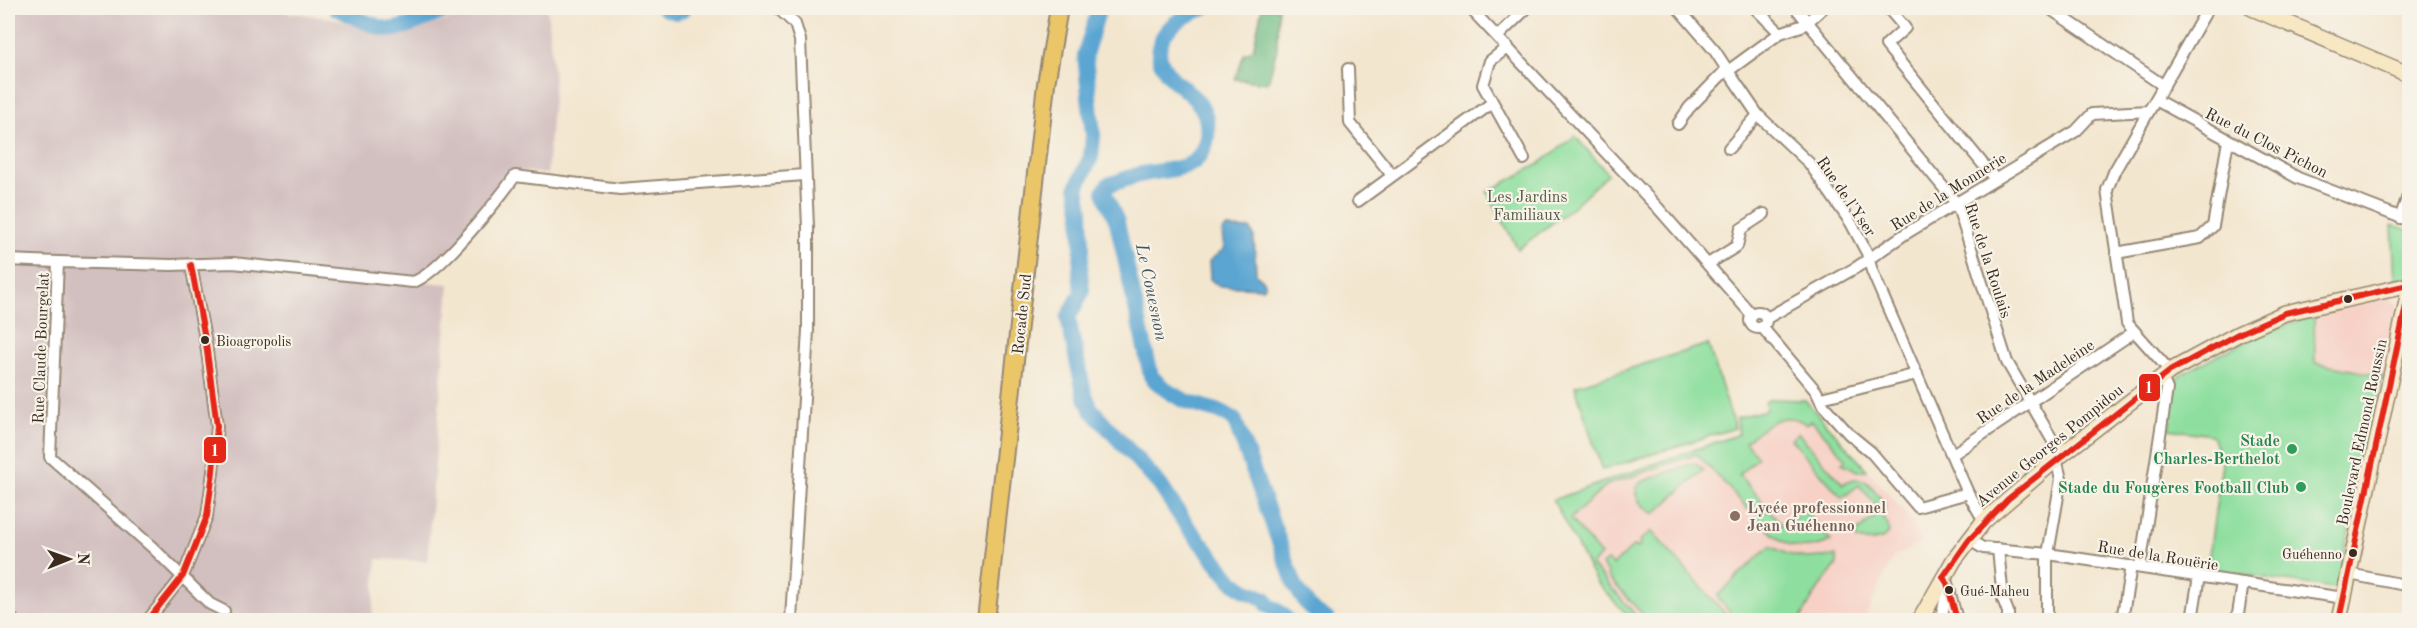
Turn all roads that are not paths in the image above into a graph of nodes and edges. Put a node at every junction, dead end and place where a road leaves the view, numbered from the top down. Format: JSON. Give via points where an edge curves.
{"nodes":[{"id":1,"x":778,"y":8,"type":"edge"},
{"id":2,"x":1059,"y":8,"type":"edge"},
{"id":3,"x":1470,"y":8,"type":"edge"},
{"id":4,"x":1527,"y":8,"type":"edge"},
{"id":5,"x":1678,"y":8,"type":"edge"},
{"id":6,"x":1755,"y":8,"type":"edge"},
{"id":7,"x":1796,"y":8,"type":"edge"},
{"id":8,"x":1823,"y":8,"type":"edge"},
{"id":9,"x":1888,"y":8,"type":"edge"},
{"id":10,"x":2049,"y":8,"type":"edge"},
{"id":11,"x":2208,"y":8,"type":"edge"},
{"id":12,"x":2252,"y":8,"type":"edge"},
{"id":13,"x":1809,"y":22,"type":"junction"},
{"id":14,"x":1780,"y":33,"type":"junction"},
{"id":15,"x":1498,"y":36,"type":"junction"},
{"id":16,"x":1508,"y":47,"type":"junction"},
{"id":17,"x":1348,"y":69,"type":"dead end"},
{"id":18,"x":1727,"y":70,"type":"junction"},
{"id":19,"x":2409,"y":75,"type":"edge"},
{"id":20,"x":2164,"y":86,"type":"junction"},
{"id":21,"x":2156,"y":100,"type":"junction"},
{"id":22,"x":1492,"y":103,"type":"junction"},
{"id":23,"x":2149,"y":111,"type":"junction"},
{"id":24,"x":1758,"y":115,"type":"junction"},
{"id":25,"x":1678,"y":124,"type":"dead end"},
{"id":26,"x":2228,"y":141,"type":"junction"},
{"id":27,"x":1729,"y":148,"type":"dead end"},
{"id":28,"x":1524,"y":159,"type":"dead end"},
{"id":29,"x":804,"y":175,"type":"junction"},
{"id":30,"x":1392,"y":175,"type":"junction"},
{"id":31,"x":1995,"y":179,"type":"junction"},
{"id":32,"x":2409,"y":191,"type":"edge"},
{"id":33,"x":1359,"y":201,"type":"dead end"},
{"id":34,"x":1957,"y":204,"type":"junction"},
{"id":35,"x":1764,"y":214,"type":"dead end"},
{"id":36,"x":2405,"y":220,"type":"edge"},
{"id":37,"x":2116,"y":253,"type":"junction"},
{"id":38,"x":1869,"y":259,"type":"junction"},
{"id":39,"x":8,"y":260,"type":"edge"},
{"id":40,"x":58,"y":262,"type":"junction"},
{"id":41,"x":1708,"y":264,"type":"junction"},
{"id":42,"x":191,"y":265,"type":"junction"},
{"id":43,"x":2409,"y":285,"type":"edge"},
{"id":44,"x":1764,"y":323,"type":"junction"},
{"id":45,"x":2134,"y":332,"type":"junction"},
{"id":46,"x":2404,"y":345,"type":"edge"},
{"id":47,"x":1917,"y":374,"type":"junction"},
{"id":48,"x":2166,"y":374,"type":"junction"},
{"id":49,"x":1821,"y":398,"type":"junction"},
{"id":50,"x":2031,"y":403,"type":"junction"},
{"id":51,"x":1953,"y":454,"type":"junction"},
{"id":52,"x":2059,"y":457,"type":"junction"},
{"id":53,"x":1968,"y":492,"type":"junction"},
{"id":54,"x":1984,"y":521,"type":"junction"},
{"id":55,"x":1969,"y":540,"type":"junction"},
{"id":56,"x":1998,"y":549,"type":"junction"},
{"id":57,"x":2048,"y":554,"type":"junction"},
{"id":58,"x":2136,"y":567,"type":"junction"},
{"id":59,"x":2349,"y":574,"type":"junction"},
{"id":60,"x":183,"y":576,"type":"junction"},
{"id":61,"x":2199,"y":576,"type":"junction"},
{"id":62,"x":2243,"y":583,"type":"junction"},
{"id":63,"x":1947,"y":584,"type":"junction"},
{"id":64,"x":2409,"y":586,"type":"edge"},
{"id":65,"x":2344,"y":598,"type":"junction"},
{"id":66,"x":224,"y":611,"type":"dead end"},
{"id":67,"x":8,"y":616,"type":"edge"},
{"id":68,"x":13,"y":621,"type":"edge"},
{"id":69,"x":148,"y":621,"type":"edge"},
{"id":70,"x":791,"y":621,"type":"edge"},
{"id":71,"x":986,"y":621,"type":"edge"},
{"id":72,"x":1920,"y":621,"type":"edge"},
{"id":73,"x":1941,"y":621,"type":"edge"},
{"id":74,"x":1957,"y":621,"type":"edge"},
{"id":75,"x":2008,"y":621,"type":"edge"},
{"id":76,"x":2047,"y":621,"type":"edge"},
{"id":77,"x":2122,"y":621,"type":"edge"},
{"id":78,"x":2192,"y":621,"type":"edge"},
{"id":79,"x":2237,"y":621,"type":"edge"},
{"id":80,"x":2339,"y":621,"type":"edge"}],
"edges":[{"from":1,"to":29,"type":"street","via":[[795,24],[800,40]]},
{"from":2,"to":71,"type":"main road","name":"Rocade Sud","via":[[1046,84]]},
{"from":3,"to":15,"type":"street"},
{"from":4,"to":15,"type":"street"},
{"from":5,"to":18,"type":"street","name":"Rue de l'Yser"},
{"from":6,"to":14,"type":"street"},
{"from":7,"to":13,"type":"street","name":"Rue de la Roulais"},
{"from":8,"to":13,"type":"street"},
{"from":9,"to":31,"type":"street","via":[[1905,28],[1886,45]]},
{"from":10,"to":20,"type":"street"},
{"from":11,"to":20,"type":"street"},
{"from":12,"to":19,"type":"street"},
{"from":13,"to":14,"type":"street"},
{"from":13,"to":34,"type":"street","name":"Rue de la Roulais"},
{"from":14,"to":18,"type":"street"},
{"from":15,"to":16,"type":"street"},
{"from":16,"to":22,"type":"street","via":[[1490,61],[1483,85]]},
{"from":16,"to":41,"type":"street"},
{"from":17,"to":30,"type":"street","via":[[1350,123]]},
{"from":18,"to":24,"type":"street","name":"Rue de l'Yser"},
{"from":18,"to":25,"type":"street"},
{"from":20,"to":21,"type":"street"},
{"from":21,"to":23,"type":"street"},
{"from":21,"to":26,"type":"street","name":"Rue du Clos Pichon"},
{"from":22,"to":28,"type":"street"},
{"from":22,"to":30,"type":"street"},
{"from":23,"to":31,"type":"street","name":"Rue de la Monnerie","via":[[2092,114],[2076,130]]},
{"from":23,"to":37,"type":"street","via":[[2107,190]]},
{"from":24,"to":27,"type":"street"},
{"from":24,"to":38,"type":"street","name":"Rue de l'Yser","via":[[1809,164],[1851,223]]},
{"from":26,"to":36,"type":"street","name":"Rue du Clos Pichon","via":[[2298,178]]},
{"from":26,"to":37,"type":"street","via":[[2213,226],[2200,238]]},
{"from":29,"to":42,"type":"street","name":"Rue Claude Bourgelat","via":[[620,189],[515,176],[443,259],[413,282],[233,263]]},
{"from":29,"to":70,"type":"street","via":[[808,330]]},
{"from":30,"to":33,"type":"street"},
{"from":31,"to":34,"type":"street","name":"Rue de la Monnerie"},
{"from":32,"to":36,"type":"street"},
{"from":34,"to":38,"type":"street","name":"Rue de la Monnerie"},
{"from":34,"to":50,"type":"street","name":"Rue de la Roulais","via":[[2007,362]]},
{"from":35,"to":41,"type":"street","via":[[1741,229],[1737,246]]},
{"from":37,"to":45,"type":"street","via":[[2127,323]]},
{"from":38,"to":44,"type":"street","name":"Rue de la Monnerie"},
{"from":38,"to":47,"type":"street","name":"Rue de l'Yser"},
{"from":39,"to":40,"type":"street"},
{"from":40,"to":42,"type":"street","name":"Rue Claude Bourgelat"},
{"from":40,"to":60,"type":"street","name":"Rue Claude Bourgelat","via":[[50,457]]},
{"from":41,"to":44,"type":"street","via":[[1752,315],[1762,312]]},
{"from":42,"to":60,"type":"street","via":[[217,426],[207,516]]},
{"from":43,"to":46,"type":"street","name":"Boulevard Edmond Roussin"},
{"from":43,"to":48,"type":"street","name":"Avenue Georges Pompidou","via":[[2285,313]]},
{"from":44,"to":49,"type":"street"},
{"from":45,"to":48,"type":"street"},
{"from":45,"to":50,"type":"street","name":"Rue de la Madeleine"},
{"from":46,"to":59,"type":"street","name":"Boulevard Edmond Roussin"},
{"from":47,"to":49,"type":"street"},
{"from":47,"to":51,"type":"street","name":"Rue de l'Yser"},
{"from":48,"to":52,"type":"street","name":"Avenue Georges Pompidou"},
{"from":48,"to":58,"type":"street","via":[[2167,389]]},
{"from":49,"to":53,"type":"street","via":[[1849,434],[1871,452],[1918,507]]},
{"from":50,"to":51,"type":"street","name":"Rue de la Madeleine"},
{"from":50,"to":52,"type":"street","name":"Rue de la Roulais"},
{"from":51,"to":53,"type":"street","name":"Rue de l'Yser"},
{"from":52,"to":54,"type":"street","name":"Avenue Georges Pompidou"},
{"from":52,"to":57,"type":"street","via":[[2061,479]]},
{"from":53,"to":54,"type":"street","name":"Rue de l'Yser"},
{"from":54,"to":55,"type":"street","name":"Avenue Georges Pompidou"},
{"from":55,"to":56,"type":"street","name":"Rue de la Rouërie","via":[[1983,548]]},
{"from":55,"to":63,"type":"street","name":"Avenue Georges Pompidou"},
{"from":56,"to":57,"type":"street","name":"Rue de la Rouërie"},
{"from":56,"to":75,"type":"street"},
{"from":57,"to":58,"type":"street","name":"Rue de la Rouërie"},
{"from":57,"to":76,"type":"street"},
{"from":58,"to":61,"type":"street","name":"Rue de la Rouërie"},
{"from":58,"to":77,"type":"street"},
{"from":59,"to":64,"type":"street"},
{"from":59,"to":65,"type":"street","name":"Boulevard Edmond Roussin"},
{"from":60,"to":66,"type":"street","via":[[210,604]]},
{"from":60,"to":69,"type":"street"},
{"from":61,"to":62,"type":"street","name":"Rue de la Rouërie"},
{"from":61,"to":78,"type":"street"},
{"from":62,"to":65,"type":"street","name":"Rue de la Rouërie"},
{"from":62,"to":79,"type":"street"},
{"from":63,"to":72,"type":"street","name":"Avenue Georges Pompidou"},
{"from":63,"to":73,"type":"street"},
{"from":63,"to":74,"type":"street"},
{"from":65,"to":80,"type":"street","name":"Boulevard Edmond Roussin"},
{"from":67,"to":68,"type":"street"}]}
